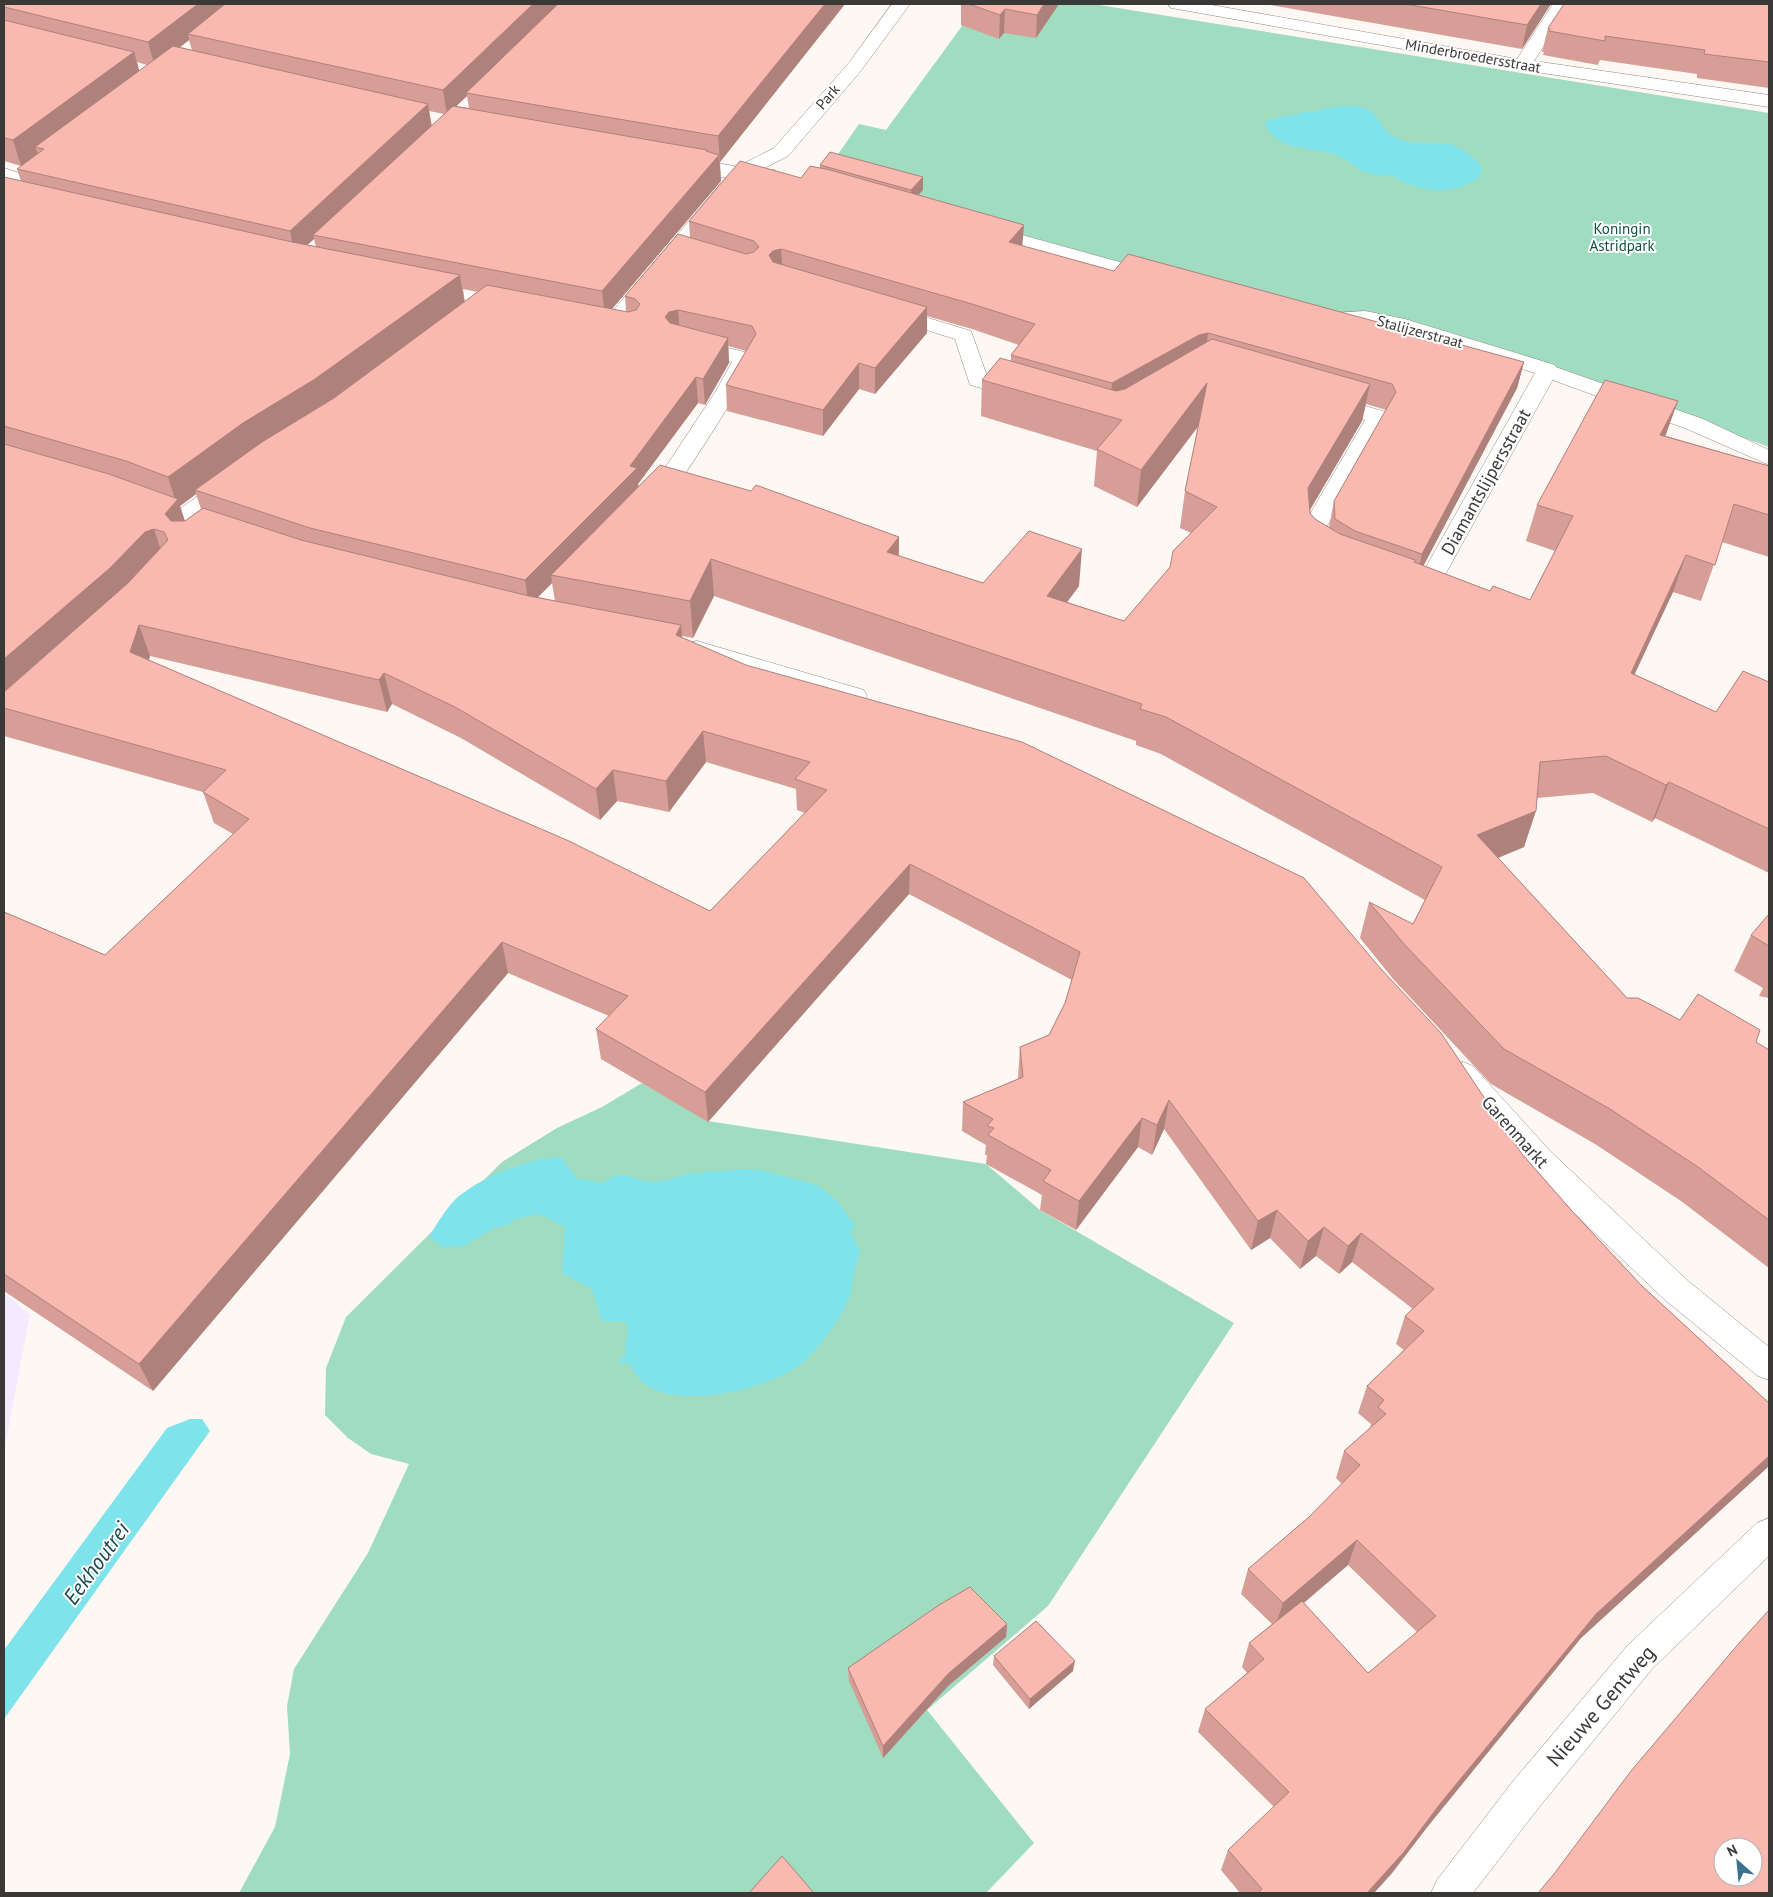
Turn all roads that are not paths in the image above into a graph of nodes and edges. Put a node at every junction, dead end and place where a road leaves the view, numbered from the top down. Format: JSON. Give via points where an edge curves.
{"nodes":[{"id":1,"x":901,"y":4,"type":"edge"},
{"id":2,"x":1177,"y":4,"type":"edge"},
{"id":3,"x":1562,"y":4,"type":"edge"},
{"id":4,"x":1522,"y":65,"type":"junction"},
{"id":5,"x":1769,"y":101,"type":"edge"},
{"id":6,"x":663,"y":160,"type":"edge"},
{"id":7,"x":34,"y":167,"type":"edge"},
{"id":8,"x":740,"y":174,"type":"junction"},
{"id":9,"x":783,"y":176,"type":"edge"},
{"id":10,"x":9,"y":181,"type":"edge"},
{"id":11,"x":972,"y":228,"type":"edge"},
{"id":12,"x":1168,"y":281,"type":"edge"},
{"id":13,"x":869,"y":307,"type":"edge"},
{"id":14,"x":1306,"y":316,"type":"edge"},
{"id":15,"x":569,"y":318,"type":"edge"},
{"id":16,"x":680,"y":343,"type":"edge"},
{"id":17,"x":1547,"y":370,"type":"junction"},
{"id":18,"x":1036,"y":396,"type":"edge"},
{"id":19,"x":1305,"y":396,"type":"edge"},
{"id":20,"x":1769,"y":458,"type":"edge"},
{"id":21,"x":244,"y":473,"type":"edge"},
{"id":22,"x":640,"y":510,"type":"edge"},
{"id":23,"x":208,"y":528,"type":"edge"},
{"id":24,"x":1341,"y":564,"type":"edge"},
{"id":25,"x":1396,"y":583,"type":"edge"},
{"id":26,"x":687,"y":647,"type":"edge"},
{"id":27,"x":879,"y":705,"type":"edge"},
{"id":28,"x":1447,"y":1057,"type":"edge"},
{"id":29,"x":1769,"y":1366,"type":"edge"},
{"id":30,"x":1769,"y":1534,"type":"edge"},
{"id":31,"x":1450,"y":1893,"type":"edge"}],
"edges":[{"from":1,"to":8,"type":"street","name":"Park","via":[[854,68],[781,152]]},
{"from":2,"to":4,"type":"street","name":"Minderbroedersstraat"},
{"from":3,"to":4,"type":"street"},
{"from":4,"to":5,"type":"street","name":"Minderbroedersstraat"},
{"from":6,"to":8,"type":"street"},
{"from":7,"to":10,"type":"street"},
{"from":8,"to":9,"type":"street"},
{"from":8,"to":15,"type":"street","via":[[685,253],[620,328]]},
{"from":11,"to":12,"type":"street"},
{"from":13,"to":18,"type":"street","via":[[964,335],[978,380]]},
{"from":14,"to":17,"type":"street","name":"Stalijzerstraat","via":[[1398,323]]},
{"from":16,"to":22,"type":"street","via":[[745,359],[667,482]]},
{"from":17,"to":20,"type":"street","name":"Stalijzerstraat","via":[[1695,424]]},
{"from":17,"to":25,"type":"street","name":"Diamantslijpersstraat","via":[[1423,593]]},
{"from":19,"to":24,"type":"street","via":[[1378,417],[1315,526],[1317,549]]},
{"from":21,"to":23,"type":"street","via":[[172,516]]},
{"from":26,"to":27,"type":"street"},
{"from":28,"to":29,"type":"street","name":"Garenmarkt","via":[[1538,1160],[1676,1290]]},
{"from":30,"to":31,"type":"street","name":"Nieuwe Gentweg","via":[[1640,1657],[1527,1793]]}]}
